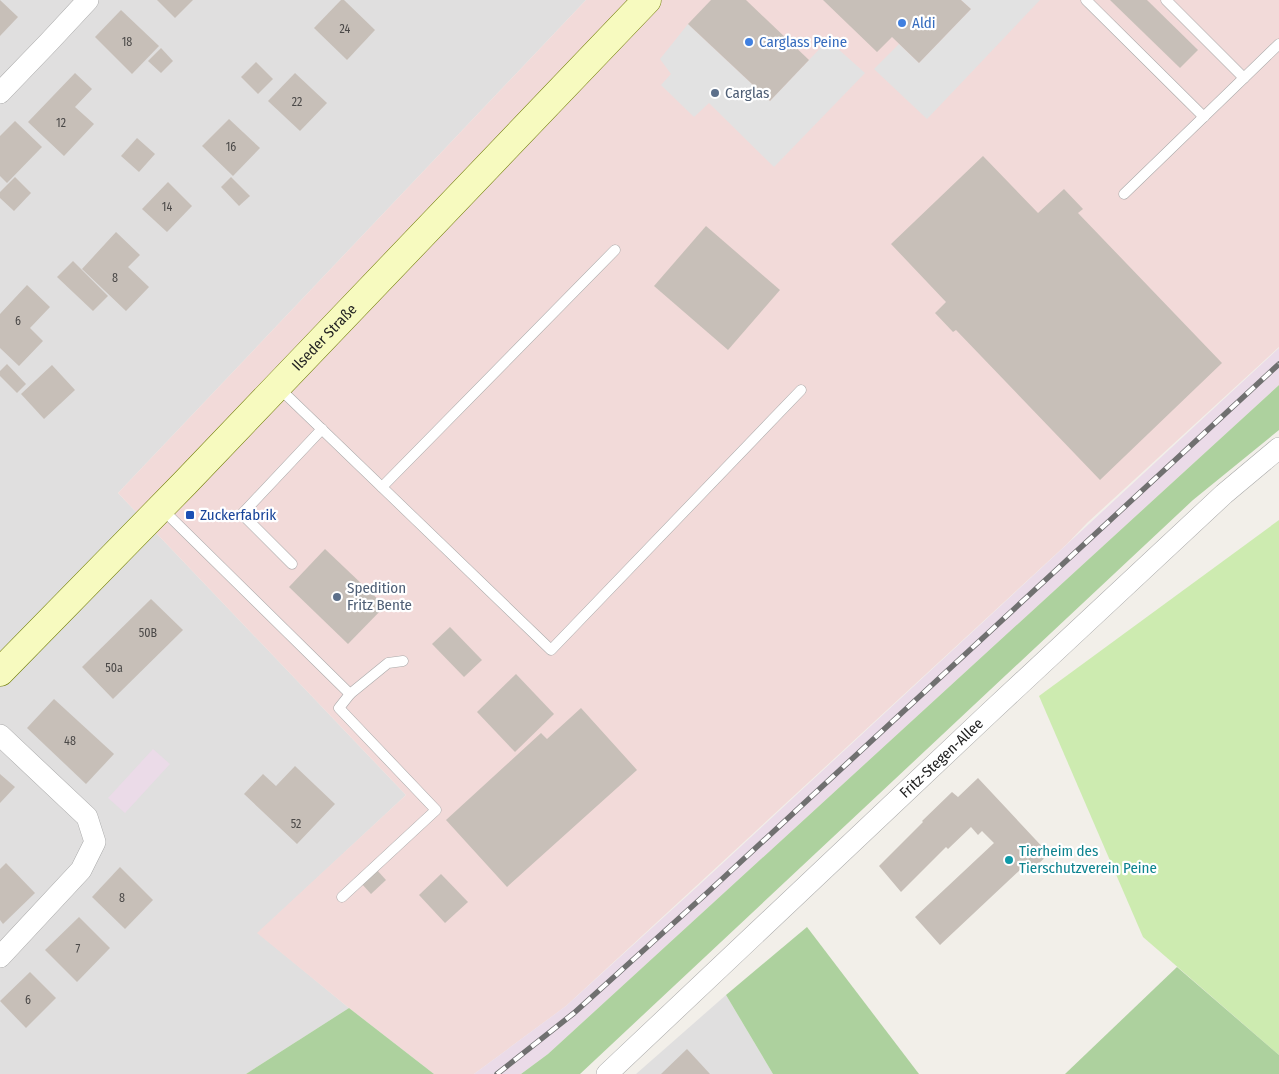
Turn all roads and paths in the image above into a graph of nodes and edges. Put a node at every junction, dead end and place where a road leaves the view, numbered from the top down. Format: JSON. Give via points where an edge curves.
{"nodes":[{"id":1,"x":88,"y":0,"type":"edge"},
{"id":2,"x":647,"y":0,"type":"edge"},
{"id":3,"x":1086,"y":0,"type":"edge"},
{"id":4,"x":1166,"y":0,"type":"edge"},
{"id":5,"x":1279,"y":44,"type":"edge"},
{"id":6,"x":1244,"y":78,"type":"junction"},
{"id":7,"x":0,"y":93,"type":"edge"},
{"id":8,"x":1204,"y":117,"type":"junction"},
{"id":9,"x":1124,"y":194,"type":"dead end"},
{"id":10,"x":615,"y":250,"type":"dead end"},
{"id":11,"x":278,"y":387,"type":"junction"},
{"id":12,"x":801,"y":390,"type":"dead end"},
{"id":13,"x":322,"y":429,"type":"junction"},
{"id":14,"x":1279,"y":448,"type":"edge"},
{"id":15,"x":382,"y":487,"type":"junction"},
{"id":16,"x":161,"y":508,"type":"junction"},
{"id":17,"x":292,"y":564,"type":"dead end"},
{"id":18,"x":403,"y":662,"type":"dead end"},
{"id":19,"x":0,"y":672,"type":"edge"},
{"id":20,"x":350,"y":694,"type":"junction"},
{"id":21,"x":0,"y":735,"type":"edge"},
{"id":22,"x":342,"y":897,"type":"dead end"},
{"id":23,"x":0,"y":957,"type":"edge"},
{"id":24,"x":607,"y":1074,"type":"edge"}],
"edges":[{"from":1,"to":7,"type":"street"},
{"from":2,"to":11,"type":"street","name":"Ilseder Straße"},
{"from":3,"to":8,"type":"lane"},
{"from":4,"to":6,"type":"lane"},
{"from":5,"to":6,"type":"lane"},
{"from":6,"to":8,"type":"lane"},
{"from":8,"to":9,"type":"lane"},
{"from":10,"to":15,"type":"lane"},
{"from":11,"to":13,"type":"lane"},
{"from":11,"to":16,"type":"street","name":"Ilseder Straße"},
{"from":12,"to":15,"type":"lane","via":[[551,650]]},
{"from":13,"to":15,"type":"lane"},
{"from":13,"to":17,"type":"lane","via":[[242,514]]},
{"from":14,"to":24,"type":"street","name":"Fritz-Stegen-Allee","via":[[1181,534]]},
{"from":16,"to":19,"type":"street","name":"Ilseder Straße"},
{"from":16,"to":20,"type":"lane"},
{"from":18,"to":20,"type":"lane","via":[[388,663]]},
{"from":20,"to":22,"type":"lane","via":[[339,708],[436,810]]},
{"from":21,"to":23,"type":"street","via":[[87,817],[95,842],[81,870]]}]}
